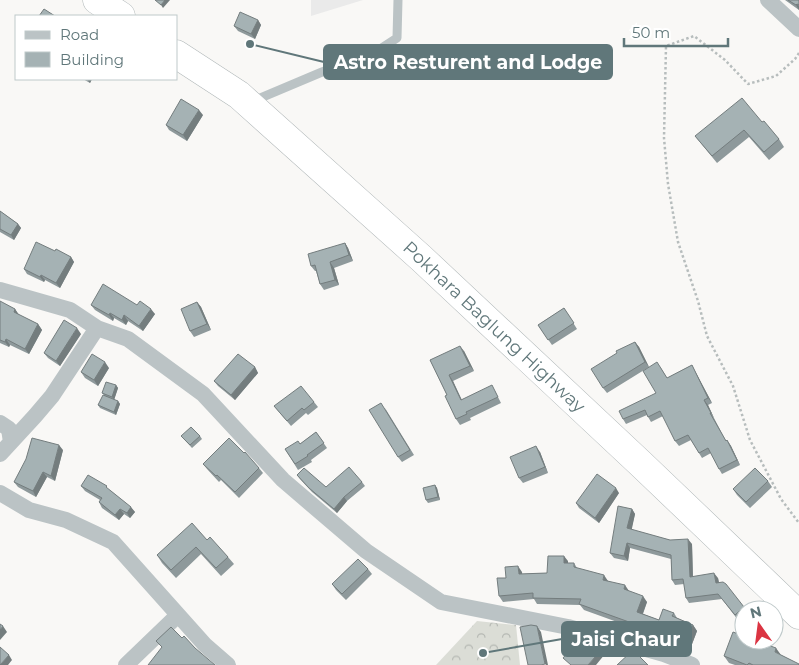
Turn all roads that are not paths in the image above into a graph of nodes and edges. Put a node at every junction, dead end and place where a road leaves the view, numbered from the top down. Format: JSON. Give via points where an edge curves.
{"nodes":[{"id":1,"x":97,"y":0,"type":"edge"},
{"id":2,"x":398,"y":0,"type":"edge"},
{"id":3,"x":768,"y":0,"type":"edge"},
{"id":4,"x":120,"y":15,"type":"edge"},
{"id":5,"x":799,"y":29,"type":"edge"},
{"id":6,"x":178,"y":55,"type":"edge"},
{"id":7,"x":248,"y":103,"type":"junction"},
{"id":8,"x":0,"y":290,"type":"edge"},
{"id":9,"x":97,"y":328,"type":"junction"},
{"id":10,"x":0,"y":423,"type":"edge"},
{"id":11,"x":6,"y":448,"type":"edge"},
{"id":12,"x":0,"y":493,"type":"edge"},
{"id":13,"x":178,"y":614,"type":"junction"},
{"id":14,"x":799,"y":615,"type":"edge"},
{"id":15,"x":126,"y":665,"type":"edge"},
{"id":16,"x":228,"y":665,"type":"edge"},
{"id":17,"x":692,"y":665,"type":"edge"}],
"edges":[{"from":1,"to":4,"type":"highway"},
{"from":2,"to":7,"type":"lane","via":[[397,38],[377,52]]},
{"from":3,"to":5,"type":"street"},
{"from":6,"to":7,"type":"highway","name":"Pokhara Baglung Highway"},
{"from":7,"to":14,"type":"highway","name":"Pokhara Baglung Highway","via":[[421,258]]},
{"from":8,"to":9,"type":"street","via":[[70,310]]},
{"from":9,"to":11,"type":"street","via":[[52,396]]},
{"from":9,"to":17,"type":"street","via":[[128,339],[203,394],[283,480],[366,551],[441,602],[568,627]]},
{"from":10,"to":11,"type":"street","via":[[8,429]]},
{"from":12,"to":13,"type":"street","via":[[29,510],[66,520],[113,542]]},
{"from":13,"to":15,"type":"street"},
{"from":13,"to":16,"type":"street"}]}
